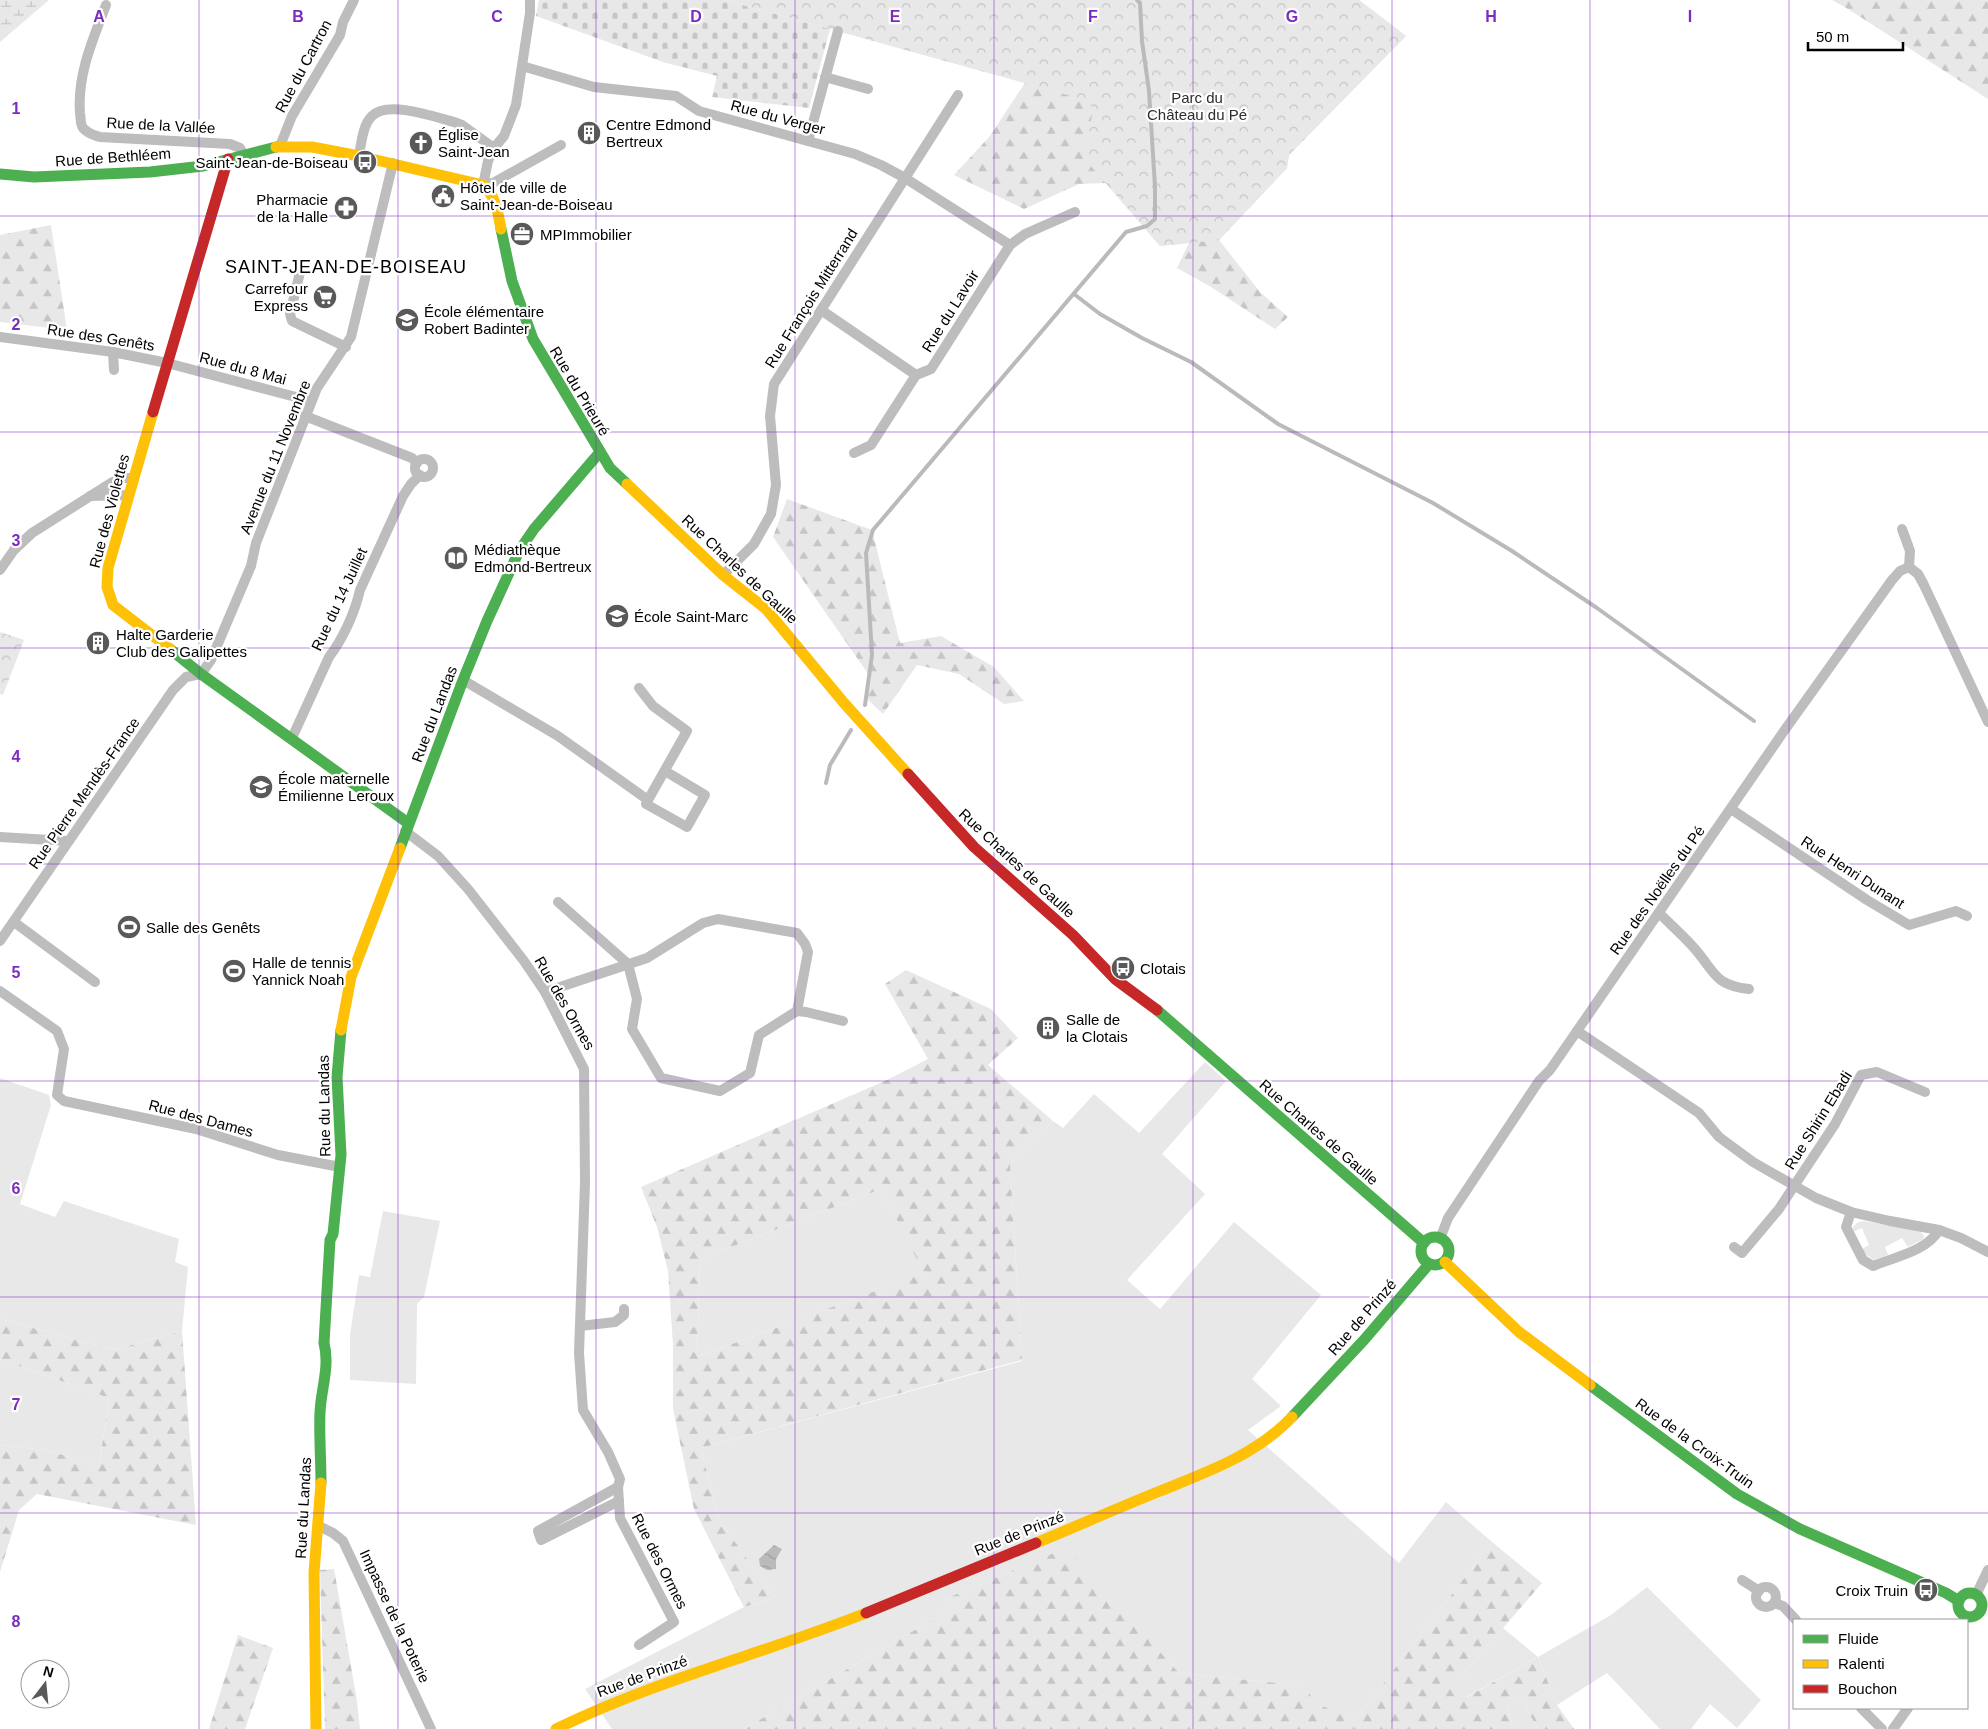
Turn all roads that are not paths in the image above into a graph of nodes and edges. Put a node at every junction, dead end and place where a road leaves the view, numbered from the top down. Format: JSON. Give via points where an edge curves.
{"nodes":[{"id":1,"x":354,"y":0,"type":"edge"},
{"id":2,"x":530,"y":0,"type":"edge"},
{"id":3,"x":106,"y":4,"type":"dead end"},
{"id":4,"x":838,"y":31,"type":"dead end"},
{"id":5,"x":522,"y":66,"type":"junction"},
{"id":6,"x":825,"y":77,"type":"junction"},
{"id":7,"x":868,"y":89,"type":"dead end"},
{"id":8,"x":958,"y":95,"type":"dead end"},
{"id":9,"x":808,"y":141,"type":"junction"},
{"id":10,"x":561,"y":145,"type":"dead end"},
{"id":11,"x":280,"y":146,"type":"junction"},
{"id":12,"x":494,"y":148,"type":"junction"},
{"id":13,"x":243,"y":154,"type":"junction"},
{"id":14,"x":359,"y":156,"type":"junction"},
{"id":15,"x":228,"y":159,"type":"junction"},
{"id":16,"x":394,"y":163,"type":"junction"},
{"id":17,"x":0,"y":174,"type":"edge"},
{"id":18,"x":905,"y":178,"type":"junction"},
{"id":19,"x":483,"y":185,"type":"junction"},
{"id":20,"x":1075,"y":212,"type":"dead end"},
{"id":21,"x":1010,"y":245,"type":"junction"},
{"id":22,"x":302,"y":264,"type":"dead end"},
{"id":23,"x":821,"y":310,"type":"junction"},
{"id":24,"x":0,"y":337,"type":"edge"},
{"id":25,"x":346,"y":347,"type":"junction"},
{"id":26,"x":113,"y":352,"type":"junction"},
{"id":27,"x":167,"y":363,"type":"junction"},
{"id":28,"x":114,"y":370,"type":"dead end"},
{"id":29,"x":916,"y":375,"type":"junction"},
{"id":30,"x":311,"y":401,"type":"junction"},
{"id":31,"x":305,"y":416,"type":"junction"},
{"id":32,"x":600,"y":452,"type":"junction"},
{"id":33,"x":854,"y":453,"type":"dead end"},
{"id":34,"x":417,"y":463,"type":"junction"},
{"id":35,"x":420,"y":475,"type":"junction"},
{"id":36,"x":133,"y":478,"type":"junction"},
{"id":37,"x":128,"y":495,"type":"junction"},
{"id":38,"x":90,"y":496,"type":"junction"},
{"id":39,"x":1902,"y":529,"type":"dead end"},
{"id":40,"x":1909,"y":568,"type":"junction"},
{"id":41,"x":0,"y":570,"type":"edge"},
{"id":42,"x":723,"y":575,"type":"junction"},
{"id":43,"x":200,"y":674,"type":"junction"},
{"id":44,"x":463,"y":680,"type":"junction"},
{"id":45,"x":639,"y":688,"type":"dead end"},
{"id":46,"x":1988,"y":722,"type":"edge"},
{"id":47,"x":292,"y":738,"type":"junction"},
{"id":48,"x":665,"y":772,"type":"junction"},
{"id":49,"x":648,"y":800,"type":"junction"},
{"id":50,"x":1731,"y":809,"type":"junction"},
{"id":51,"x":407,"y":827,"type":"junction"},
{"id":52,"x":0,"y":838,"type":"edge"},
{"id":53,"x":67,"y":841,"type":"junction"},
{"id":54,"x":558,"y":902,"type":"dead end"},
{"id":55,"x":1659,"y":913,"type":"junction"},
{"id":56,"x":1967,"y":916,"type":"dead end"},
{"id":57,"x":14,"y":922,"type":"junction"},
{"id":58,"x":0,"y":941,"type":"edge"},
{"id":59,"x":628,"y":964,"type":"junction"},
{"id":60,"x":95,"y":982,"type":"dead end"},
{"id":61,"x":1748,"y":989,"type":"dead end"},
{"id":62,"x":0,"y":991,"type":"edge"},
{"id":63,"x":545,"y":992,"type":"junction"},
{"id":64,"x":797,"y":1012,"type":"junction"},
{"id":65,"x":843,"y":1021,"type":"dead end"},
{"id":66,"x":1577,"y":1031,"type":"junction"},
{"id":67,"x":1925,"y":1092,"type":"dead end"},
{"id":68,"x":340,"y":1167,"type":"junction"},
{"id":69,"x":1794,"y":1186,"type":"junction"},
{"id":70,"x":1851,"y":1212,"type":"junction"},
{"id":71,"x":1939,"y":1230,"type":"junction"},
{"id":72,"x":1440,"y":1239,"type":"junction"},
{"id":73,"x":1424,"y":1243,"type":"junction"},
{"id":74,"x":1734,"y":1246,"type":"dead end"},
{"id":75,"x":1988,"y":1252,"type":"edge"},
{"id":76,"x":1444,"y":1262,"type":"junction"},
{"id":77,"x":1429,"y":1264,"type":"junction"},
{"id":78,"x":624,"y":1309,"type":"dead end"},
{"id":79,"x":580,"y":1326,"type":"junction"},
{"id":80,"x":618,"y":1487,"type":"junction"},
{"id":81,"x":619,"y":1501,"type":"junction"},
{"id":82,"x":319,"y":1526,"type":"junction"},
{"id":83,"x":1988,"y":1570,"type":"edge"},
{"id":84,"x":1742,"y":1580,"type":"dead end"},
{"id":85,"x":1976,"y":1595,"type":"junction"},
{"id":86,"x":1959,"y":1601,"type":"junction"},
{"id":87,"x":1984,"y":1611,"type":"edge"},
{"id":88,"x":1965,"y":1618,"type":"edge"},
{"id":89,"x":1795,"y":1619,"type":"edge"},
{"id":90,"x":639,"y":1645,"type":"dead end"},
{"id":91,"x":1861,"y":1709,"type":"edge"},
{"id":92,"x":1907,"y":1709,"type":"edge"},
{"id":93,"x":316,"y":1729,"type":"edge"},
{"id":94,"x":431,"y":1729,"type":"edge"},
{"id":95,"x":556,"y":1729,"type":"edge"},
{"id":96,"x":1882,"y":1729,"type":"edge"},
{"id":97,"x":1893,"y":1729,"type":"edge"}],
"edges":[{"from":1,"to":11,"type":"street","name":"Rue du Cartron","via":[[340,35],[292,116]]},
{"from":2,"to":5,"type":"street"},
{"from":3,"to":13,"type":"street","name":"Rue de la Vallée","via":[[81,80],[79,104],[84,130],[100,137],[230,144],[240,148]]},
{"from":4,"to":6,"type":"street"},
{"from":5,"to":9,"type":"street","name":"Rue du Verger","via":[[594,87],[676,96],[699,111]]},
{"from":5,"to":12,"type":"street","via":[[510,124]]},
{"from":6,"to":7,"type":"street"},
{"from":6,"to":9,"type":"street"},
{"from":8,"to":18,"type":"street","name":"Rue François Mitterrand"},
{"from":9,"to":18,"type":"street","name":"Rue du Verger","via":[[854,154]]},
{"from":10,"to":19,"type":"street","via":[[493,183]]},
{"from":11,"to":13,"type":"street","name":"Rue de Bethléem"},
{"from":11,"to":14,"type":"street","name":"Rue de Bethléem","via":[[312,147]]},
{"from":12,"to":14,"type":"street","via":[[454,122],[384,109],[366,124]]},
{"from":12,"to":19,"type":"street"},
{"from":13,"to":15,"type":"street","name":"Rue de Bethléem"},
{"from":14,"to":16,"type":"street","name":"Rue de Bethléem"},
{"from":15,"to":17,"type":"street","name":"Rue de Bethléem","via":[[202,166],[150,172],[34,177]]},
{"from":15,"to":27,"type":"street","name":"Rue des Violettes"},
{"from":16,"to":19,"type":"street","name":"Rue de Bethléem"},
{"from":16,"to":25,"type":"street","name":"Avenue du 11 Novembre","via":[[351,338]]},
{"from":18,"to":21,"type":"street","name":"Rue du Verger"},
{"from":18,"to":23,"type":"street","name":"Rue François Mitterrand"},
{"from":19,"to":32,"type":"street","name":"Rue du Prieuré","via":[[490,191],[497,208],[512,281],[530,333]]},
{"from":20,"to":21,"type":"street","name":"Rue du Lavoir","via":[[1024,234]]},
{"from":21,"to":29,"type":"street","name":"Rue du Lavoir","via":[[931,369]]},
{"from":22,"to":25,"type":"street","via":[[290,314],[292,321]]},
{"from":23,"to":29,"type":"street"},
{"from":23,"to":42,"type":"street","name":"Rue François Mitterrand","via":[[774,384],[770,416],[776,485],[771,514],[754,544]]},
{"from":24,"to":26,"type":"street","name":"Rue des Genêts"},
{"from":25,"to":30,"type":"street","name":"Avenue du 11 Novembre","via":[[316,388]]},
{"from":26,"to":27,"type":"street","name":"Rue des Genêts"},
{"from":26,"to":28,"type":"street"},
{"from":27,"to":30,"type":"street","name":"Rue du 8 Mai"},
{"from":27,"to":36,"type":"street","name":"Rue des Violettes"},
{"from":29,"to":33,"type":"street","via":[[871,445]]},
{"from":30,"to":31,"type":"street","name":"Avenue du 11 Novembre"},
{"from":31,"to":34,"type":"street","via":[[412,458]]},
{"from":31,"to":43,"type":"street","name":"Avenue du 11 Novembre","via":[[235,607],[211,660]]},
{"from":32,"to":42,"type":"street","name":"Rue Charles de Gaulle","via":[[610,468]]},
{"from":32,"to":44,"type":"street","name":"Rue du Landas","via":[[519,551]]},
{"from":34,"to":35,"type":"street","via":[[415,468]]},
{"from":34,"to":35,"type":"street","via":[[424,459],[432,466],[428,476]]},
{"from":35,"to":47,"type":"street","name":"Rue du 14 Juillet","via":[[403,496],[360,590],[358,602]]},
{"from":36,"to":37,"type":"street","name":"Rue des Violettes"},
{"from":36,"to":38,"type":"street","via":[[120,478]]},
{"from":37,"to":38,"type":"street"},
{"from":37,"to":43,"type":"street","name":"Rue des Violettes","via":[[108,568],[107,592],[113,605]]},
{"from":38,"to":41,"type":"street","via":[[32,533]]},
{"from":39,"to":40,"type":"street","via":[[1910,551]]},
{"from":40,"to":46,"type":"street","via":[[1918,574],[1924,585]]},
{"from":40,"to":50,"type":"street","name":"Rue des Noëlles du Pé","via":[[1900,571],[1892,580]]},
{"from":42,"to":73,"type":"street","name":"Rue Charles de Gaulle","via":[[766,609],[844,703],[974,847],[1073,935],[1115,979],[1160,1012]]},
{"from":43,"to":47,"type":"street","name":"Rue des Violettes"},
{"from":43,"to":53,"type":"street","name":"Rue Pierre Mendès-France","via":[[186,677],[173,690]]},
{"from":44,"to":49,"type":"street","via":[[558,736]]},
{"from":44,"to":51,"type":"street","name":"Rue du Landas"},
{"from":45,"to":48,"type":"street","via":[[653,706],[687,732]]},
{"from":47,"to":51,"type":"street","name":"Rue des Violettes"},
{"from":48,"to":49,"type":"street"},
{"from":48,"to":49,"type":"street","via":[[705,795],[687,827],[646,804]]},
{"from":50,"to":55,"type":"street","name":"Rue des Noëlles du Pé"},
{"from":50,"to":56,"type":"street","name":"Rue Henri Dunant","via":[[1909,925],[1956,911]]},
{"from":51,"to":63,"type":"street","name":"Rue des Ormes","via":[[468,889]]},
{"from":51,"to":68,"type":"street","name":"Rue du Landas","via":[[351,977],[345,1003],[337,1077]]},
{"from":52,"to":53,"type":"street"},
{"from":53,"to":57,"type":"street","name":"Rue Pierre Mendès-France"},
{"from":54,"to":59,"type":"street"},
{"from":55,"to":61,"type":"street","via":[[1696,950],[1717,978],[1732,987]]},
{"from":55,"to":66,"type":"street","name":"Rue des Noëlles du Pé"},
{"from":57,"to":58,"type":"street","name":"Rue Pierre Mendès-France"},
{"from":57,"to":60,"type":"street"},
{"from":59,"to":63,"type":"street"},
{"from":59,"to":64,"type":"street","via":[[655,953],[696,926],[718,919],[797,934],[808,952]]},
{"from":59,"to":64,"type":"street","via":[[637,999],[632,1029],[661,1078],[720,1091],[750,1073],[759,1035]]},
{"from":62,"to":68,"type":"street","name":"Rue des Dames","via":[[57,1031],[64,1049],[57,1096],[64,1101],[196,1129],[278,1154]]},
{"from":63,"to":79,"type":"street","name":"Rue des Ormes","via":[[584,1069],[585,1182]]},
{"from":64,"to":65,"type":"street"},
{"from":66,"to":69,"type":"street","via":[[1699,1113],[1719,1137],[1753,1162]]},
{"from":66,"to":72,"type":"street","name":"Rue des Noëlles du Pé","via":[[1448,1218]]},
{"from":67,"to":69,"type":"street","name":"Rue Shirin Ebadi","via":[[1877,1072],[1861,1075],[1835,1124]]},
{"from":68,"to":82,"type":"street","name":"Rue du Landas","via":[[330,1240],[324,1336]]},
{"from":69,"to":70,"type":"street"},
{"from":69,"to":74,"type":"street","name":"Rue Shirin Ebadi","via":[[1742,1253]]},
{"from":70,"to":71,"type":"street"},
{"from":70,"to":71,"type":"street","via":[[1846,1227],[1863,1260],[1873,1266],[1934,1240]]},
{"from":71,"to":75,"type":"street"},
{"from":72,"to":73,"type":"street","via":[[1432,1238]]},
{"from":72,"to":76,"type":"street","via":[[1449,1248]]},
{"from":73,"to":77,"type":"street","via":[[1422,1254]]},
{"from":76,"to":77,"type":"street"},
{"from":76,"to":86,"type":"street","name":"Rue de la Croix-Truin","via":[[1519,1332],[1737,1494],[1800,1529]]},
{"from":77,"to":95,"type":"street","name":"Rue de Prinzé","via":[[1364,1340],[1279,1430],[1250,1451],[1216,1468],[820,1631],[623,1698]]},
{"from":78,"to":79,"type":"street","via":[[624,1315],[615,1322]]},
{"from":79,"to":80,"type":"street","name":"Rue des Ormes","via":[[583,1410],[608,1452],[620,1479]]},
{"from":80,"to":81,"type":"street","name":"Rue des Ormes"},
{"from":80,"to":81,"type":"street","name":"Rue des Ormes","via":[[538,1531],[541,1540]]},
{"from":81,"to":90,"type":"street","name":"Rue des Ormes","via":[[620,1518],[674,1622]]},
{"from":82,"to":93,"type":"street","name":"Rue du Landas","via":[[314,1573]]},
{"from":82,"to":94,"type":"street","name":"Impasse de la Poterie","via":[[343,1541]]},
{"from":83,"to":85,"type":"street"},
{"from":84,"to":89,"type":"street","via":[[1759,1591],[1757,1600],[1760,1605],[1774,1603],[1783,1606]]},
{"from":85,"to":86,"type":"street","via":[[1968,1594]]},
{"from":85,"to":87,"type":"street"},
{"from":86,"to":88,"type":"street"},
{"from":87,"to":88,"type":"street"},
{"from":91,"to":96,"type":"street"},
{"from":92,"to":97,"type":"street"}]}
